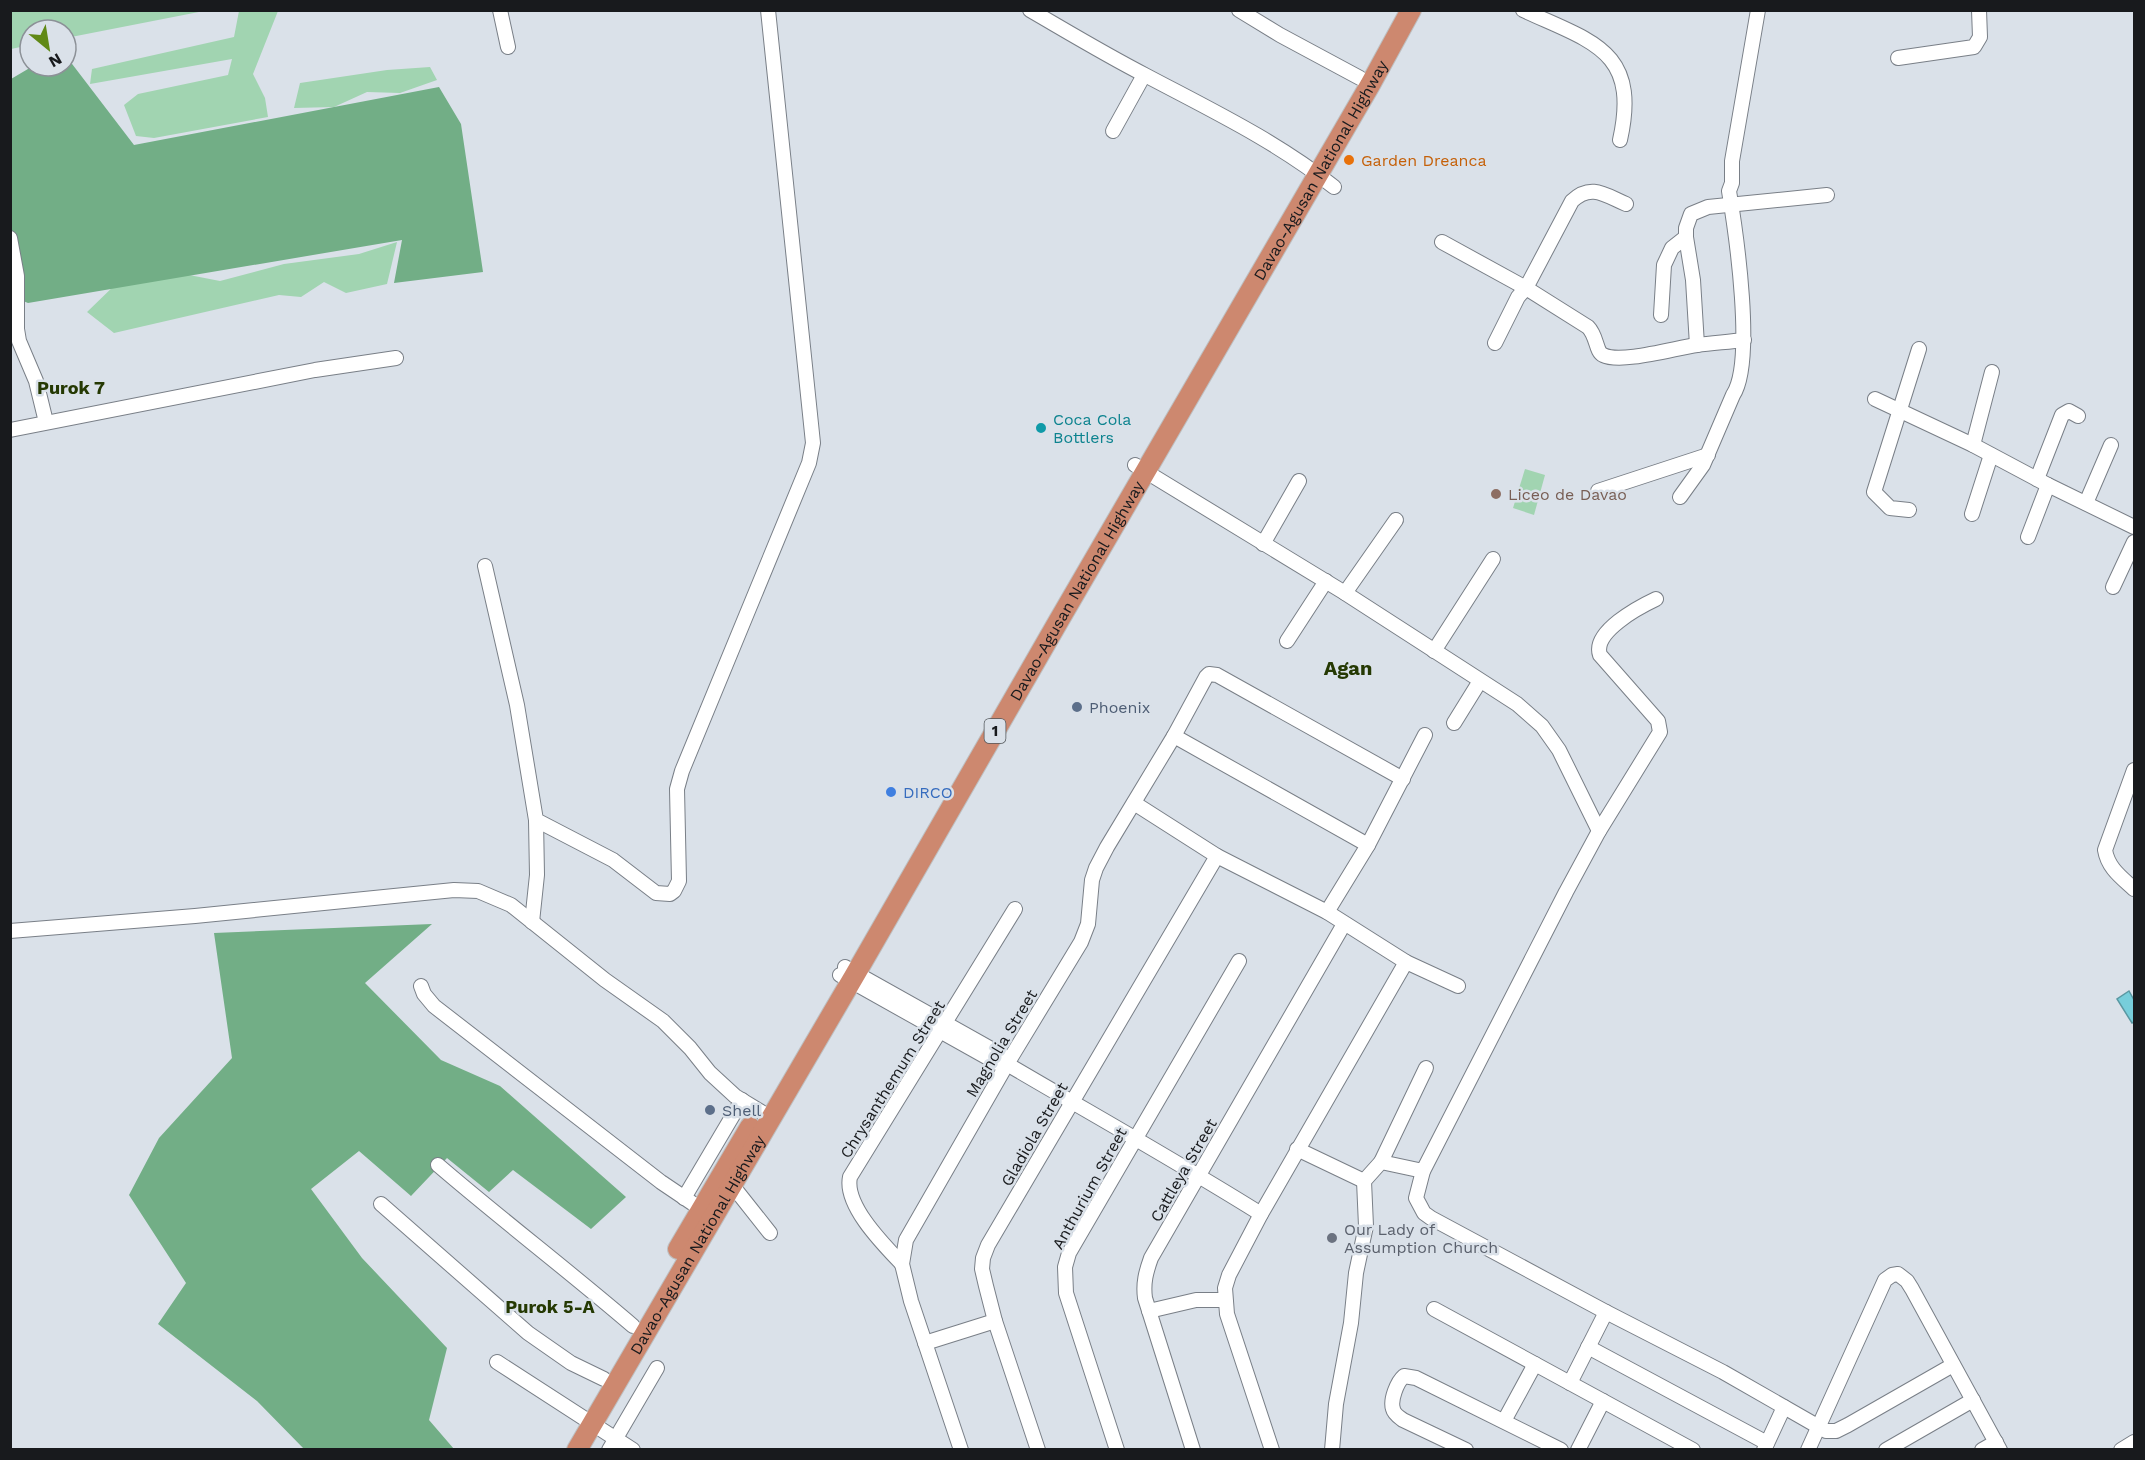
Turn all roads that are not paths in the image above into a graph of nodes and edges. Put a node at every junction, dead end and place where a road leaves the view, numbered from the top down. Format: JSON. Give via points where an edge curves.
{"nodes":[{"id":1,"x":500,"y":10,"type":"edge"},
{"id":2,"x":768,"y":10,"type":"edge"},
{"id":3,"x":1030,"y":10,"type":"edge"},
{"id":4,"x":1239,"y":10,"type":"edge"},
{"id":5,"x":1396,"y":10,"type":"edge"},
{"id":6,"x":1411,"y":10,"type":"edge"},
{"id":7,"x":1523,"y":10,"type":"edge"},
{"id":8,"x":1758,"y":10,"type":"edge"},
{"id":9,"x":1979,"y":10,"type":"edge"},
{"id":10,"x":508,"y":46,"type":"dead end"},
{"id":11,"x":1898,"y":58,"type":"dead end"},
{"id":12,"x":1144,"y":75,"type":"junction"},
{"id":13,"x":1360,"y":78,"type":"junction"},
{"id":14,"x":1113,"y":131,"type":"dead end"},
{"id":15,"x":1620,"y":140,"type":"dead end"},
{"id":16,"x":1320,"y":176,"type":"junction"},
{"id":17,"x":1827,"y":195,"type":"dead end"},
{"id":18,"x":1626,"y":204,"type":"dead end"},
{"id":19,"x":1731,"y":205,"type":"junction"},
{"id":20,"x":1686,"y":237,"type":"junction"},
{"id":21,"x":10,"y":238,"type":"edge"},
{"id":22,"x":1442,"y":242,"type":"dead end"},
{"id":23,"x":1527,"y":288,"type":"junction"},
{"id":24,"x":1661,"y":315,"type":"dead end"},
{"id":25,"x":1744,"y":340,"type":"junction"},
{"id":26,"x":1495,"y":343,"type":"dead end"},
{"id":27,"x":1697,"y":345,"type":"junction"},
{"id":28,"x":1919,"y":349,"type":"dead end"},
{"id":29,"x":396,"y":358,"type":"dead end"},
{"id":30,"x":1992,"y":372,"type":"dead end"},
{"id":31,"x":1875,"y":399,"type":"dead end"},
{"id":32,"x":1899,"y":410,"type":"junction"},
{"id":33,"x":2078,"y":416,"type":"dead end"},
{"id":34,"x":46,"y":422,"type":"junction"},
{"id":35,"x":10,"y":430,"type":"edge"},
{"id":36,"x":1973,"y":445,"type":"junction"},
{"id":37,"x":2111,"y":445,"type":"dead end"},
{"id":38,"x":1708,"y":455,"type":"junction"},
{"id":39,"x":1991,"y":455,"type":"junction"},
{"id":40,"x":1141,"y":469,"type":"junction"},
{"id":41,"x":1299,"y":480,"type":"dead end"},
{"id":42,"x":2042,"y":482,"type":"junction"},
{"id":43,"x":1598,"y":491,"type":"dead end"},
{"id":44,"x":1680,"y":497,"type":"dead end"},
{"id":45,"x":2086,"y":503,"type":"junction"},
{"id":46,"x":1909,"y":510,"type":"dead end"},
{"id":47,"x":1972,"y":514,"type":"dead end"},
{"id":48,"x":1396,"y":520,"type":"dead end"},
{"id":49,"x":2134,"y":527,"type":"edge"},
{"id":50,"x":2028,"y":537,"type":"dead end"},
{"id":51,"x":2134,"y":542,"type":"edge"},
{"id":52,"x":1263,"y":544,"type":"junction"},
{"id":53,"x":1493,"y":559,"type":"dead end"},
{"id":54,"x":485,"y":566,"type":"dead end"},
{"id":55,"x":1326,"y":581,"type":"junction"},
{"id":56,"x":2113,"y":587,"type":"dead end"},
{"id":57,"x":1346,"y":593,"type":"junction"},
{"id":58,"x":1656,"y":599,"type":"dead end"},
{"id":59,"x":1287,"y":641,"type":"dead end"},
{"id":60,"x":1434,"y":651,"type":"junction"},
{"id":61,"x":1480,"y":681,"type":"junction"},
{"id":62,"x":1454,"y":723,"type":"dead end"},
{"id":63,"x":1425,"y":735,"type":"dead end"},
{"id":64,"x":1174,"y":736,"type":"junction"},
{"id":65,"x":2134,"y":770,"type":"edge"},
{"id":66,"x":1403,"y":779,"type":"junction"},
{"id":67,"x":1134,"y":803,"type":"junction"},
{"id":68,"x":536,"y":820,"type":"junction"},
{"id":69,"x":1599,"y":831,"type":"junction"},
{"id":70,"x":1368,"y":845,"type":"junction"},
{"id":71,"x":1217,"y":856,"type":"junction"},
{"id":72,"x":2134,"y":889,"type":"edge"},
{"id":73,"x":1015,"y":909,"type":"dead end"},
{"id":74,"x":1327,"y":912,"type":"junction"},
{"id":75,"x":532,"y":922,"type":"junction"},
{"id":76,"x":1344,"y":924,"type":"junction"},
{"id":77,"x":10,"y":931,"type":"edge"},
{"id":78,"x":1239,"y":961,"type":"dead end"},
{"id":79,"x":1406,"y":962,"type":"junction"},
{"id":80,"x":848,"y":974,"type":"junction"},
{"id":81,"x":421,"y":986,"type":"dead end"},
{"id":82,"x":1458,"y":986,"type":"dead end"},
{"id":83,"x":944,"y":1028,"type":"junction"},
{"id":84,"x":1008,"y":1064,"type":"junction"},
{"id":85,"x":1426,"y":1068,"type":"dead end"},
{"id":86,"x":742,"y":1101,"type":"junction"},
{"id":87,"x":1072,"y":1102,"type":"junction"},
{"id":88,"x":765,"y":1115,"type":"junction"},
{"id":89,"x":1135,"y":1140,"type":"junction"},
{"id":90,"x":1297,"y":1149,"type":"junction"},
{"id":91,"x":1381,"y":1162,"type":"junction"},
{"id":92,"x":438,"y":1165,"type":"dead end"},
{"id":93,"x":1423,"y":1171,"type":"junction"},
{"id":94,"x":1199,"y":1175,"type":"junction"},
{"id":95,"x":1364,"y":1180,"type":"junction"},
{"id":96,"x":732,"y":1185,"type":"junction"},
{"id":97,"x":684,"y":1198,"type":"junction"},
{"id":98,"x":381,"y":1204,"type":"dead end"},
{"id":99,"x":701,"y":1209,"type":"junction"},
{"id":100,"x":1262,"y":1214,"type":"junction"},
{"id":101,"x":770,"y":1233,"type":"dead end"},
{"id":102,"x":902,"y":1264,"type":"junction"},
{"id":103,"x":1225,"y":1300,"type":"junction"},
{"id":104,"x":1434,"y":1309,"type":"dead end"},
{"id":105,"x":1149,"y":1311,"type":"junction"},
{"id":106,"x":1606,"y":1312,"type":"junction"},
{"id":107,"x":995,"y":1321,"type":"junction"},
{"id":108,"x":633,"y":1326,"type":"junction"},
{"id":109,"x":925,"y":1343,"type":"junction"},
{"id":110,"x":1588,"y":1347,"type":"junction"},
{"id":111,"x":497,"y":1362,"type":"dead end"},
{"id":112,"x":1535,"y":1364,"type":"junction"},
{"id":113,"x":1953,"y":1365,"type":"junction"},
{"id":114,"x":657,"y":1368,"type":"dead end"},
{"id":115,"x":604,"y":1379,"type":"junction"},
{"id":116,"x":1570,"y":1383,"type":"junction"},
{"id":117,"x":1973,"y":1400,"type":"junction"},
{"id":118,"x":1603,"y":1401,"type":"junction"},
{"id":119,"x":1784,"y":1407,"type":"junction"},
{"id":120,"x":587,"y":1420,"type":"junction"},
{"id":121,"x":1503,"y":1421,"type":"junction"},
{"id":122,"x":1817,"y":1427,"type":"junction"},
{"id":123,"x":2134,"y":1442,"type":"edge"},
{"id":124,"x":1533,"y":1443,"type":"edge"},
{"id":125,"x":612,"y":1444,"type":"edge"},
{"id":126,"x":1998,"y":1445,"type":"edge"},
{"id":127,"x":1766,"y":1446,"type":"edge"},
{"id":128,"x":563,"y":1449,"type":"edge"},
{"id":129,"x":577,"y":1449,"type":"edge"},
{"id":130,"x":633,"y":1449,"type":"edge"},
{"id":131,"x":961,"y":1449,"type":"edge"},
{"id":132,"x":1038,"y":1449,"type":"edge"},
{"id":133,"x":1117,"y":1449,"type":"edge"},
{"id":134,"x":1193,"y":1449,"type":"edge"},
{"id":135,"x":1272,"y":1449,"type":"edge"},
{"id":136,"x":1332,"y":1449,"type":"edge"},
{"id":137,"x":1466,"y":1449,"type":"edge"},
{"id":138,"x":1561,"y":1449,"type":"edge"},
{"id":139,"x":1578,"y":1449,"type":"edge"},
{"id":140,"x":1692,"y":1449,"type":"edge"},
{"id":141,"x":1808,"y":1449,"type":"edge"},
{"id":142,"x":1886,"y":1449,"type":"edge"},
{"id":143,"x":1982,"y":1449,"type":"edge"},
{"id":144,"x":2121,"y":1449,"type":"edge"}],
"edges":[{"from":1,"to":10,"type":"street"},
{"from":2,"to":68,"type":"street","via":[[812,416],[809,463],[682,771],[677,789],[679,881],[674,891],[656,893],[613,860]]},
{"from":3,"to":12,"type":"street"},
{"from":4,"to":13,"type":"street"},
{"from":5,"to":13,"type":"highway","name":"Davao-Agusan National Highway","number":"1"},
{"from":6,"to":16,"type":"highway","name":"Davao-Agusan National Highway","number":"1"},
{"from":7,"to":15,"type":"street","via":[[1596,46],[1615,64],[1625,88]]},
{"from":8,"to":19,"type":"street","via":[[1732,161]]},
{"from":9,"to":11,"type":"street","via":[[1980,37],[1974,47]]},
{"from":12,"to":14,"type":"street"},
{"from":12,"to":16,"type":"street","via":[[1233,120]]},
{"from":13,"to":16,"type":"highway","name":"Davao-Agusan National Highway","number":"1"},
{"from":16,"to":40,"type":"highway","name":"Davao-Agusan National Highway","number":"1"},
{"from":17,"to":19,"type":"street"},
{"from":18,"to":23,"type":"street","via":[[1596,192],[1580,194],[1572,201]]},
{"from":19,"to":20,"type":"street","via":[[1708,207],[1691,214]]},
{"from":19,"to":25,"type":"street"},
{"from":20,"to":24,"type":"street","via":[[1672,248],[1664,265]]},
{"from":20,"to":27,"type":"street"},
{"from":21,"to":34,"type":"street","via":[[17,276],[19,341],[36,381]]},
{"from":22,"to":23,"type":"street"},
{"from":23,"to":26,"type":"street","via":[[1518,297]]},
{"from":23,"to":27,"type":"street","via":[[1588,327],[1603,355],[1626,358]]},
{"from":25,"to":27,"type":"street"},
{"from":25,"to":38,"type":"street","via":[[1739,386]]},
{"from":28,"to":32,"type":"street"},
{"from":29,"to":34,"type":"street"},
{"from":30,"to":36,"type":"street"},
{"from":31,"to":32,"type":"street"},
{"from":32,"to":36,"type":"street"},
{"from":32,"to":46,"type":"street","via":[[1874,492],[1890,508]]},
{"from":33,"to":42,"type":"street","via":[[2068,411],[2062,415]]},
{"from":34,"to":35,"type":"street"},
{"from":36,"to":39,"type":"street"},
{"from":37,"to":45,"type":"street"},
{"from":38,"to":43,"type":"street"},
{"from":38,"to":44,"type":"street"},
{"from":39,"to":42,"type":"street"},
{"from":39,"to":47,"type":"street"},
{"from":40,"to":52,"type":"street"},
{"from":40,"to":80,"type":"highway","name":"Davao-Agusan National Highway","number":"1"},
{"from":41,"to":52,"type":"street"},
{"from":42,"to":45,"type":"street"},
{"from":42,"to":50,"type":"street"},
{"from":45,"to":49,"type":"street"},
{"from":48,"to":57,"type":"street"},
{"from":51,"to":56,"type":"street"},
{"from":52,"to":55,"type":"street"},
{"from":53,"to":60,"type":"street"},
{"from":54,"to":68,"type":"street","via":[[517,705]]},
{"from":55,"to":57,"type":"street"},
{"from":55,"to":59,"type":"street"},
{"from":57,"to":60,"type":"street"},
{"from":58,"to":69,"type":"street","via":[[1635,608],[1599,645],[1600,655],[1650,711],[1660,732]]},
{"from":60,"to":61,"type":"street"},
{"from":61,"to":62,"type":"street"},
{"from":61,"to":69,"type":"street","via":[[1517,704],[1542,726],[1559,750]]},
{"from":63,"to":66,"type":"street"},
{"from":64,"to":66,"type":"street","name":"Magnolia Street","via":[[1206,677],[1217,675]]},
{"from":64,"to":67,"type":"street","name":"Magnolia Street"},
{"from":64,"to":70,"type":"street"},
{"from":65,"to":72,"type":"street","via":[[2105,850],[2114,871]]},
{"from":66,"to":70,"type":"street"},
{"from":67,"to":71,"type":"street"},
{"from":67,"to":84,"type":"street","name":"Magnolia Street","via":[[1096,868],[1088,924],[1081,942]]},
{"from":68,"to":75,"type":"street","via":[[537,875]]},
{"from":69,"to":93,"type":"street"},
{"from":70,"to":74,"type":"street"},
{"from":71,"to":74,"type":"street"},
{"from":71,"to":87,"type":"street","name":"Gladiola Street"},
{"from":73,"to":83,"type":"street","name":"Chrysanthemum Street"},
{"from":74,"to":76,"type":"street"},
{"from":75,"to":77,"type":"street","via":[[494,897],[478,891],[454,890]]},
{"from":75,"to":86,"type":"street","via":[[663,1021],[710,1073]]},
{"from":76,"to":79,"type":"street"},
{"from":76,"to":94,"type":"street","name":"Cattleya Street"},
{"from":78,"to":89,"type":"street","name":"Anthurium Street"},
{"from":79,"to":82,"type":"street"},
{"from":79,"to":90,"type":"street"},
{"from":80,"to":83,"type":"street"},
{"from":80,"to":88,"type":"highway","name":"Davao-Agusan National Highway","number":"1"},
{"from":81,"to":97,"type":"street","via":[[434,1006]]},
{"from":83,"to":84,"type":"street","via":[[997,1063]]},
{"from":83,"to":102,"type":"street","name":"Chrysanthemum Street","via":[[848,1185],[856,1207],[882,1244]]},
{"from":84,"to":87,"type":"street"},
{"from":84,"to":102,"type":"street","name":"Magnolia Street","via":[[912,1228]]},
{"from":85,"to":91,"type":"street"},
{"from":86,"to":88,"type":"street"},
{"from":86,"to":97,"type":"street"},
{"from":87,"to":89,"type":"street"},
{"from":87,"to":107,"type":"street","name":"Gladiola Street","via":[[983,1258],[982,1269]]},
{"from":88,"to":96,"type":"highway","name":"Davao-Agusan National Highway","number":"1"},
{"from":88,"to":99,"type":"highway","name":"Davao-Agusan National Highway","number":"1"},
{"from":89,"to":94,"type":"street"},
{"from":89,"to":133,"type":"street","name":"Anthurium Street","via":[[1069,1252],[1065,1267],[1066,1293]]},
{"from":90,"to":95,"type":"street"},
{"from":90,"to":100,"type":"street"},
{"from":91,"to":93,"type":"street"},
{"from":91,"to":95,"type":"street"},
{"from":92,"to":108,"type":"street"},
{"from":93,"to":106,"type":"street","via":[[1416,1198],[1424,1213]]},
{"from":94,"to":100,"type":"street"},
{"from":94,"to":105,"type":"street","name":"Cattleya Street","via":[[1146,1270],[1143,1284]]},
{"from":95,"to":136,"type":"street","via":[[1365,1226]]},
{"from":96,"to":101,"type":"street"},
{"from":96,"to":120,"type":"highway","name":"Davao-Agusan National Highway","number":"1"},
{"from":97,"to":99,"type":"street"},
{"from":98,"to":115,"type":"street","via":[[535,1338],[571,1363]]},
{"from":99,"to":108,"type":"highway","name":"Davao-Agusan National Highway","number":"1"},
{"from":100,"to":103,"type":"street","via":[[1229,1275]]},
{"from":102,"to":109,"type":"street","name":"Magnolia Street"},
{"from":103,"to":105,"type":"street","via":[[1196,1300]]},
{"from":103,"to":135,"type":"street"},
{"from":104,"to":112,"type":"street"},
{"from":105,"to":134,"type":"street","name":"Cattleya Street"},
{"from":106,"to":110,"type":"street"},
{"from":106,"to":119,"type":"street"},
{"from":107,"to":109,"type":"street"},
{"from":107,"to":132,"type":"street","name":"Gladiola Street"},
{"from":108,"to":115,"type":"highway","name":"Davao-Agusan National Highway","number":"1"},
{"from":109,"to":131,"type":"street","name":"Magnolia Street"},
{"from":110,"to":116,"type":"street"},
{"from":110,"to":127,"type":"street"},
{"from":111,"to":120,"type":"street"},
{"from":112,"to":116,"type":"street"},
{"from":112,"to":121,"type":"street"},
{"from":113,"to":117,"type":"street"},
{"from":113,"to":122,"type":"street","via":[[1836,1431]]},
{"from":113,"to":122,"type":"street","via":[[1907,1281],[1898,1274],[1892,1275],[1885,1280]]},
{"from":114,"to":125,"type":"street"},
{"from":115,"to":120,"type":"highway","name":"Davao-Agusan National Highway","number":"1"},
{"from":116,"to":118,"type":"street"},
{"from":117,"to":126,"type":"street"},
{"from":117,"to":142,"type":"street"},
{"from":118,"to":139,"type":"street"},
{"from":118,"to":140,"type":"street"},
{"from":119,"to":122,"type":"street"},
{"from":119,"to":127,"type":"street"},
{"from":120,"to":125,"type":"street"},
{"from":120,"to":128,"type":"highway","name":"Davao-Agusan National Highway","number":"1"},
{"from":120,"to":129,"type":"highway","name":"Davao-Agusan National Highway","number":"1"},
{"from":121,"to":124,"type":"street"},
{"from":121,"to":137,"type":"street","via":[[1416,1378],[1404,1376],[1392,1405],[1395,1413]]},
{"from":122,"to":141,"type":"street"},
{"from":123,"to":144,"type":"street"},
{"from":124,"to":138,"type":"street"},
{"from":125,"to":130,"type":"street"},
{"from":126,"to":143,"type":"street"}]}
